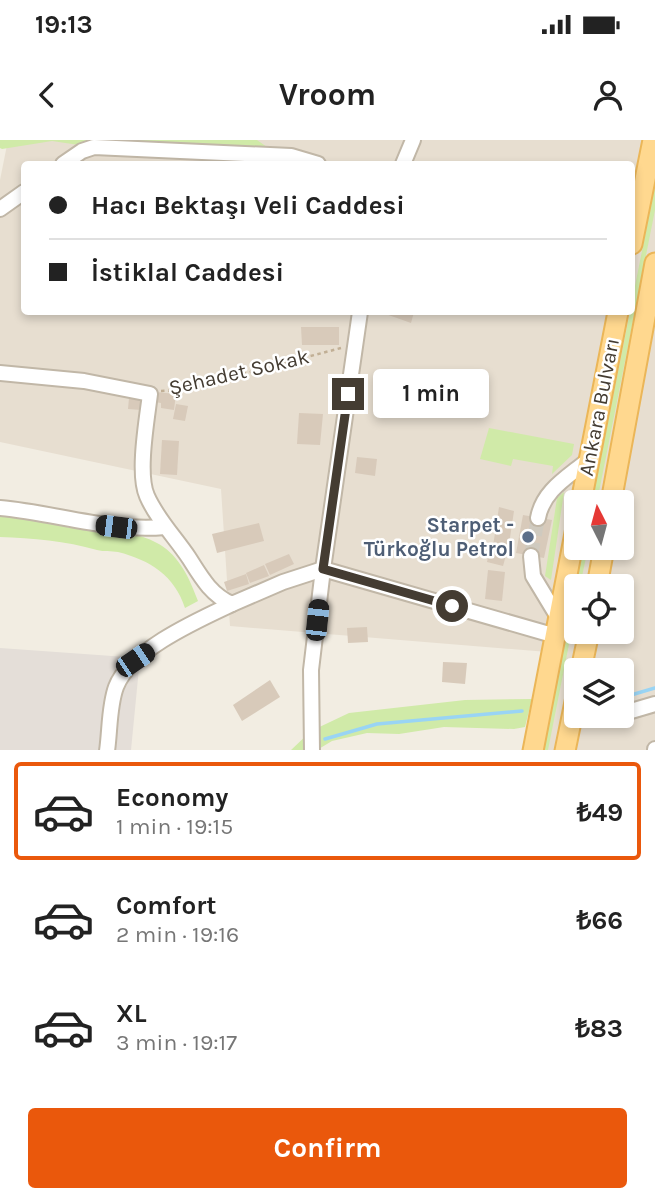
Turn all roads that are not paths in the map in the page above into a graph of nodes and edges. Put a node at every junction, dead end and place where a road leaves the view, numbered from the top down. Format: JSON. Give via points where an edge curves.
{"nodes":[{"id":1,"x":413,"y":140,"type":"edge"},
{"id":2,"x":653,"y":140,"type":"edge"},
{"id":3,"x":67,"y":161,"type":"edge"},
{"id":4,"x":308,"y":161,"type":"edge"},
{"id":5,"x":404,"y":161,"type":"edge"},
{"id":6,"x":21,"y":194,"type":"edge"},
{"id":7,"x":0,"y":209,"type":"edge"},
{"id":8,"x":635,"y":229,"type":"edge"},
{"id":9,"x":655,"y":263,"type":"edge"},
{"id":10,"x":360,"y":315,"type":"edge"},
{"id":11,"x":617,"y":315,"type":"edge"},
{"id":12,"x":0,"y":373,"type":"edge"},
{"id":13,"x":588,"y":460,"type":"junction"},
{"id":14,"x":582,"y":490,"type":"edge"},
{"id":15,"x":613,"y":490,"type":"edge"},
{"id":16,"x":0,"y":508,"type":"edge"},
{"id":17,"x":538,"y":518,"type":"tunnel mouth"},
{"id":18,"x":165,"y":527,"type":"junction"},
{"id":19,"x":531,"y":556,"type":"tunnel mouth"},
{"id":20,"x":570,"y":560,"type":"edge"},
{"id":21,"x":323,"y":569,"type":"junction"},
{"id":22,"x":232,"y":604,"type":"junction"},
{"id":23,"x":558,"y":628,"type":"junction"},
{"id":24,"x":655,"y":704,"type":"edge"},
{"id":25,"x":634,"y":710,"type":"edge"},
{"id":26,"x":569,"y":728,"type":"edge"},
{"id":27,"x":107,"y":750,"type":"edge"},
{"id":28,"x":312,"y":750,"type":"edge"},
{"id":29,"x":533,"y":750,"type":"edge"},
{"id":30,"x":565,"y":750,"type":"edge"}],
"edges":[{"from":1,"to":5,"type":"street"},
{"from":2,"to":8,"type":"main road"},
{"from":3,"to":4,"type":"street","via":[[94,147],[291,156]]},
{"from":6,"to":7,"type":"street"},
{"from":9,"to":15,"type":"main road","name":"Ankara Bulvarı"},
{"from":10,"to":21,"type":"street"},
{"from":11,"to":13,"type":"main road","name":"Ankara Bulvarı"},
{"from":12,"to":18,"type":"street","name":"Şehadet Sokak","via":[[84,381],[150,394],[143,455],[145,494]]},
{"from":13,"to":14,"type":"main road","name":"Ankara Bulvarı"},
{"from":13,"to":17,"type":"street","via":[[544,499]]},
{"from":16,"to":18,"type":"street","via":[[99,525]]},
{"from":18,"to":22,"type":"street","via":[[208,587]]},
{"from":19,"to":23,"type":"street","via":[[533,576]]},
{"from":20,"to":23,"type":"main road"},
{"from":21,"to":22,"type":"street"},
{"from":21,"to":23,"type":"street"},
{"from":21,"to":28,"type":"street","via":[[311,670]]},
{"from":22,"to":27,"type":"street","via":[[189,624],[127,667],[115,689]]},
{"from":23,"to":29,"type":"main road"},
{"from":24,"to":25,"type":"street"},
{"from":26,"to":30,"type":"main road"}]}
